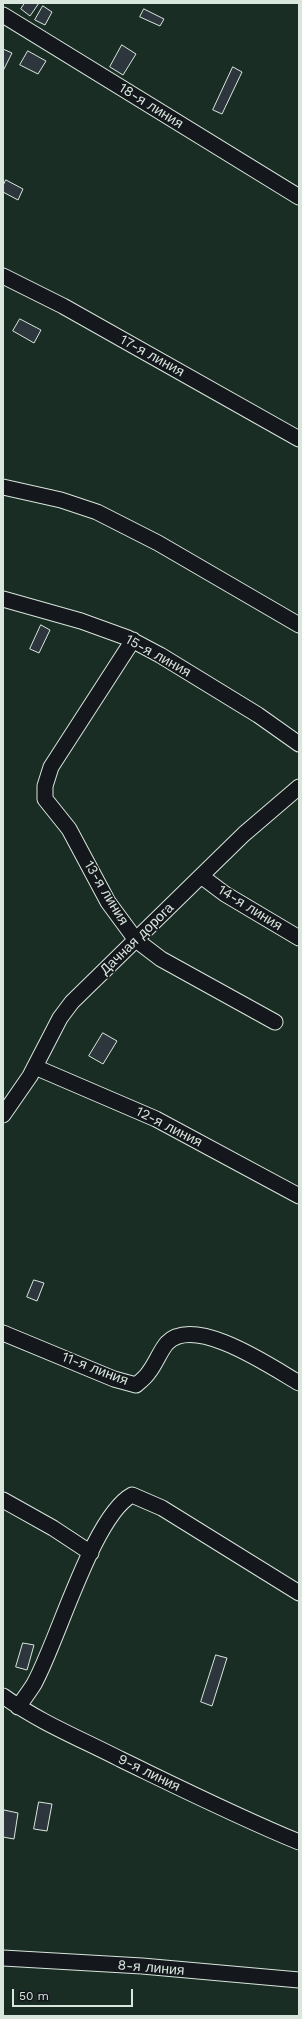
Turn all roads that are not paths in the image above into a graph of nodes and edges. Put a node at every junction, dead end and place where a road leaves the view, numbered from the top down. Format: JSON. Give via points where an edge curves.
{"nodes":[{"id":1,"x":3,"y":14,"type":"edge"},
{"id":2,"x":299,"y":197,"type":"edge"},
{"id":3,"x":3,"y":276,"type":"edge"},
{"id":4,"x":299,"y":439,"type":"edge"},
{"id":5,"x":3,"y":487,"type":"edge"},
{"id":6,"x":3,"y":599,"type":"edge"},
{"id":7,"x":299,"y":624,"type":"edge"},
{"id":8,"x":133,"y":640,"type":"junction"},
{"id":9,"x":299,"y":744,"type":"edge"},
{"id":10,"x":299,"y":787,"type":"edge"},
{"id":11,"x":201,"y":876,"type":"junction"},
{"id":12,"x":299,"y":938,"type":"edge"},
{"id":13,"x":136,"y":940,"type":"junction"},
{"id":14,"x":275,"y":1022,"type":"dead end"},
{"id":15,"x":35,"y":1067,"type":"junction"},
{"id":16,"x":3,"y":1115,"type":"edge"},
{"id":17,"x":299,"y":1196,"type":"edge"},
{"id":18,"x":3,"y":1333,"type":"edge"},
{"id":19,"x":299,"y":1383,"type":"edge"},
{"id":20,"x":3,"y":1500,"type":"edge"},
{"id":21,"x":91,"y":1553,"type":"junction"},
{"id":22,"x":299,"y":1593,"type":"edge"},
{"id":23,"x":3,"y":1696,"type":"edge"},
{"id":24,"x":18,"y":1707,"type":"junction"},
{"id":25,"x":299,"y":1842,"type":"edge"},
{"id":26,"x":3,"y":1958,"type":"edge"},
{"id":27,"x":299,"y":1980,"type":"edge"}],
"edges":[{"from":1,"to":2,"type":"street","name":"18-я линия"},
{"from":3,"to":4,"type":"street","name":"17-я линия","via":[[70,310]]},
{"from":5,"to":7,"type":"street","via":[[61,500],[97,512],[158,543]]},
{"from":6,"to":8,"type":"street","name":"15-я линия","via":[[81,621]]},
{"from":8,"to":9,"type":"street","name":"15-я линия","via":[[258,715]]},
{"from":8,"to":13,"type":"street","name":"13-я линия","via":[[51,767],[45,786],[45,800],[69,830],[108,902]]},
{"from":10,"to":11,"type":"street","name":"Дачная дорога","via":[[244,834]]},
{"from":11,"to":12,"type":"street","name":"14-я линия","via":[[225,894]]},
{"from":11,"to":13,"type":"street","name":"Дачная дорога"},
{"from":13,"to":14,"type":"street","name":"13-я линия","via":[[161,959]]},
{"from":13,"to":15,"type":"street","name":"Дачная дорога","via":[[72,1002],[60,1018]]},
{"from":15,"to":16,"type":"street","name":"Дачная дорога"},
{"from":15,"to":17,"type":"street","name":"12-я линия","via":[[156,1119]]},
{"from":18,"to":19,"type":"street","name":"11-я линия","via":[[114,1379],[136,1385],[149,1373],[167,1343],[190,1334],[204,1336],[221,1341],[258,1359]]},
{"from":20,"to":21,"type":"street"},
{"from":21,"to":22,"type":"street","via":[[108,1519],[117,1507],[132,1495],[162,1508]]},
{"from":21,"to":24,"type":"street","via":[[34,1685]]},
{"from":23,"to":24,"type":"street","name":"9-я линия"},
{"from":24,"to":25,"type":"street","name":"9-я линия","via":[[242,1818]]},
{"from":26,"to":27,"type":"street","name":"8-я линия","via":[[142,1966]]}]}
